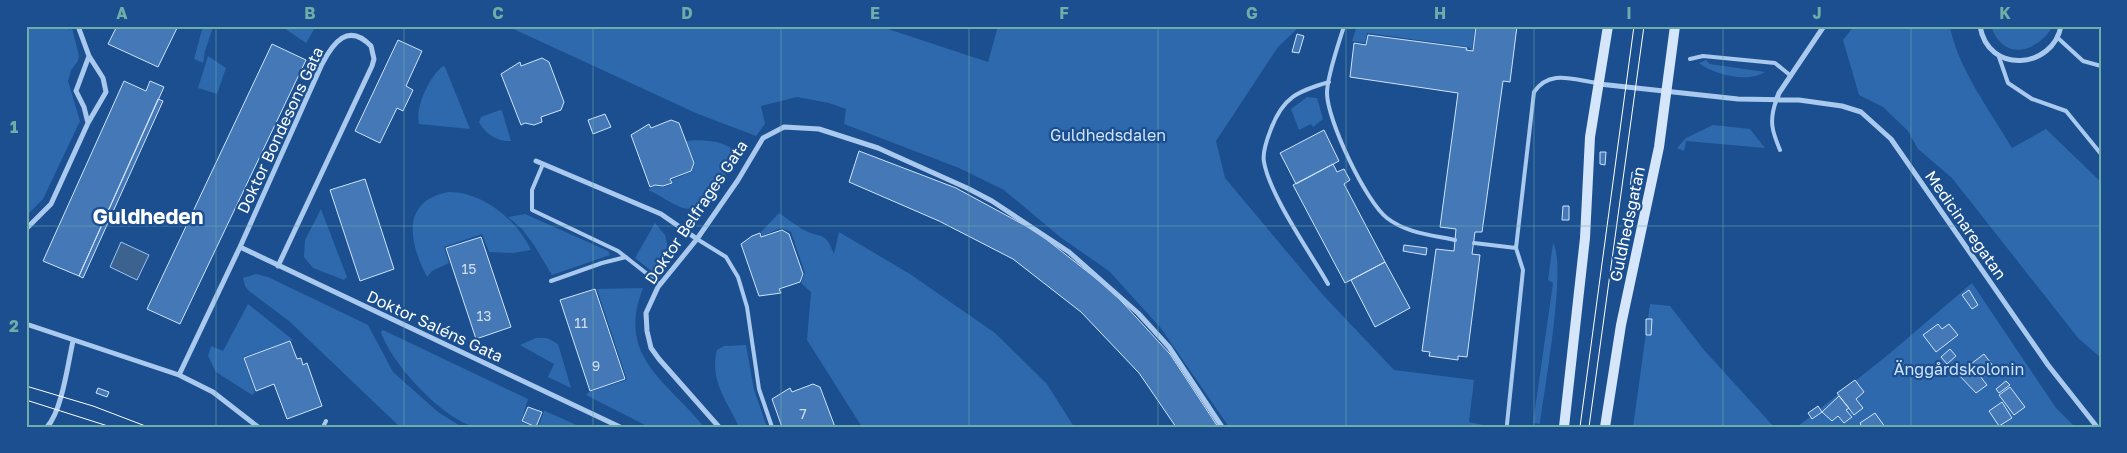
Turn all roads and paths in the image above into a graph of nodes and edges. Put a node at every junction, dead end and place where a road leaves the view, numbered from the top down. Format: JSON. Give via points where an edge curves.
{"nodes":[{"id":1,"x":78,"y":26,"type":"edge"},
{"id":2,"x":1344,"y":26,"type":"edge"},
{"id":3,"x":1608,"y":26,"type":"edge"},
{"id":4,"x":1675,"y":26,"type":"edge"},
{"id":5,"x":1824,"y":26,"type":"edge"},
{"id":6,"x":1980,"y":26,"type":"edge"},
{"id":7,"x":2061,"y":26,"type":"edge"},
{"id":8,"x":2059,"y":39,"type":"junction"},
{"id":9,"x":89,"y":56,"type":"junction"},
{"id":10,"x":2000,"y":57,"type":"junction"},
{"id":11,"x":1690,"y":59,"type":"dead end"},
{"id":12,"x":2101,"y":66,"type":"edge"},
{"id":13,"x":1791,"y":76,"type":"junction"},
{"id":14,"x":1329,"y":82,"type":"junction"},
{"id":15,"x":1599,"y":84,"type":"junction"},
{"id":16,"x":1668,"y":91,"type":"junction"},
{"id":17,"x":1776,"y":101,"type":"junction"},
{"id":18,"x":88,"y":123,"type":"junction"},
{"id":19,"x":1780,"y":150,"type":"dead end"},
{"id":20,"x":2101,"y":154,"type":"edge"},
{"id":21,"x":536,"y":161,"type":"dead end"},
{"id":22,"x":543,"y":164,"type":"junction"},
{"id":23,"x":26,"y":229,"type":"edge"},
{"id":24,"x":697,"y":239,"type":"junction"},
{"id":25,"x":1455,"y":240,"type":"dead end"},
{"id":26,"x":1474,"y":243,"type":"dead end"},
{"id":27,"x":240,"y":247,"type":"junction"},
{"id":28,"x":1516,"y":248,"type":"junction"},
{"id":29,"x":626,"y":257,"type":"junction"},
{"id":30,"x":278,"y":266,"type":"junction"},
{"id":31,"x":551,"y":281,"type":"dead end"},
{"id":32,"x":660,"y":284,"type":"junction"},
{"id":33,"x":1328,"y":284,"type":"dead end"},
{"id":34,"x":26,"y":324,"type":"edge"},
{"id":35,"x":73,"y":341,"type":"junction"},
{"id":36,"x":179,"y":375,"type":"junction"},
{"id":37,"x":326,"y":422,"type":"dead end"},
{"id":38,"x":1507,"y":424,"type":"dead end"},
{"id":39,"x":51,"y":425,"type":"edge"},
{"id":40,"x":258,"y":427,"type":"edge"},
{"id":41,"x":323,"y":427,"type":"edge"},
{"id":42,"x":620,"y":427,"type":"edge"},
{"id":43,"x":719,"y":427,"type":"edge"},
{"id":44,"x":772,"y":427,"type":"edge"},
{"id":45,"x":1222,"y":427,"type":"edge"},
{"id":46,"x":1564,"y":427,"type":"edge"},
{"id":47,"x":1605,"y":427,"type":"edge"},
{"id":48,"x":2097,"y":427,"type":"edge"}],
"edges":[{"from":1,"to":9,"type":"street"},
{"from":2,"to":14,"type":"lane"},
{"from":3,"to":15,"type":"street","name":"Guldhedsgatan"},
{"from":4,"to":16,"type":"street","name":"Guldhedsgatan"},
{"from":5,"to":13,"type":"street"},
{"from":6,"to":10,"type":"street","via":[[1990,49]]},
{"from":7,"to":8,"type":"street"},
{"from":8,"to":10,"type":"street","via":[[2045,52],[2031,58],[2019,61]]},
{"from":8,"to":12,"type":"lane","via":[[2083,61]]},
{"from":9,"to":18,"type":"street","via":[[76,91]]},
{"from":9,"to":18,"type":"street","via":[[106,87],[104,97]]},
{"from":10,"to":20,"type":"lane","via":[[2008,83],[2032,99],[2066,111]]},
{"from":11,"to":13,"type":"lane","via":[[1703,56],[1775,62]]},
{"from":13,"to":17,"type":"street"},
{"from":14,"to":25,"type":"lane","via":[[1328,104],[1336,129],[1372,202],[1386,218],[1400,226]]},
{"from":14,"to":33,"type":"lane","via":[[1306,89],[1278,111],[1266,142],[1263,161],[1271,185]]},
{"from":15,"to":16,"type":"street","name":"Medicinaregatan"},
{"from":15,"to":28,"type":"lane","via":[[1556,78],[1540,82],[1534,92]]},
{"from":15,"to":46,"type":"street","name":"Guldhedsgatan","via":[[1590,137],[1586,238]]},
{"from":16,"to":17,"type":"street","name":"Medicinaregatan"},
{"from":16,"to":47,"type":"street","name":"Guldhedsgatan","via":[[1621,325]]},
{"from":17,"to":19,"type":"lane","via":[[1770,120]]},
{"from":17,"to":48,"type":"street","name":"Medicinaregatan","via":[[1799,100],[1861,112],[1891,139],[2048,365]]},
{"from":18,"to":23,"type":"street","via":[[51,204]]},
{"from":21,"to":22,"type":"street"},
{"from":22,"to":24,"type":"street","via":[[661,214]]},
{"from":22,"to":29,"type":"lane","via":[[532,190],[532,210]]},
{"from":24,"to":32,"type":"street","name":"Doktor Belfrages Gata"},
{"from":24,"to":44,"type":"lane","via":[[726,257],[738,277],[747,307],[759,389]]},
{"from":24,"to":45,"type":"street","name":"Doktor Belfrages Gata","via":[[763,138],[796,126],[834,133],[878,148],[967,188],[1069,252],[1138,313],[1169,347]]},
{"from":26,"to":28,"type":"lane"},
{"from":27,"to":30,"type":"street","name":"Doktor Saléns Gata"},
{"from":27,"to":30,"type":"street","name":"Doktor Bondesons Gata","via":[[330,50],[349,35],[361,38],[373,51],[372,66]]},
{"from":27,"to":36,"type":"street","name":"Doktor Bondesons Gata"},
{"from":28,"to":38,"type":"lane","via":[[1523,270]]},
{"from":29,"to":31,"type":"lane"},
{"from":29,"to":32,"type":"lane"},
{"from":30,"to":42,"type":"street","name":"Doktor Saléns Gata"},
{"from":32,"to":43,"type":"street","name":"Doktor Belfrages Gata","via":[[646,313],[651,348]]},
{"from":34,"to":35,"type":"street"},
{"from":35,"to":36,"type":"street"},
{"from":35,"to":39,"type":"street"},
{"from":36,"to":40,"type":"street","via":[[213,392]]},
{"from":37,"to":41,"type":"lane"}]}
